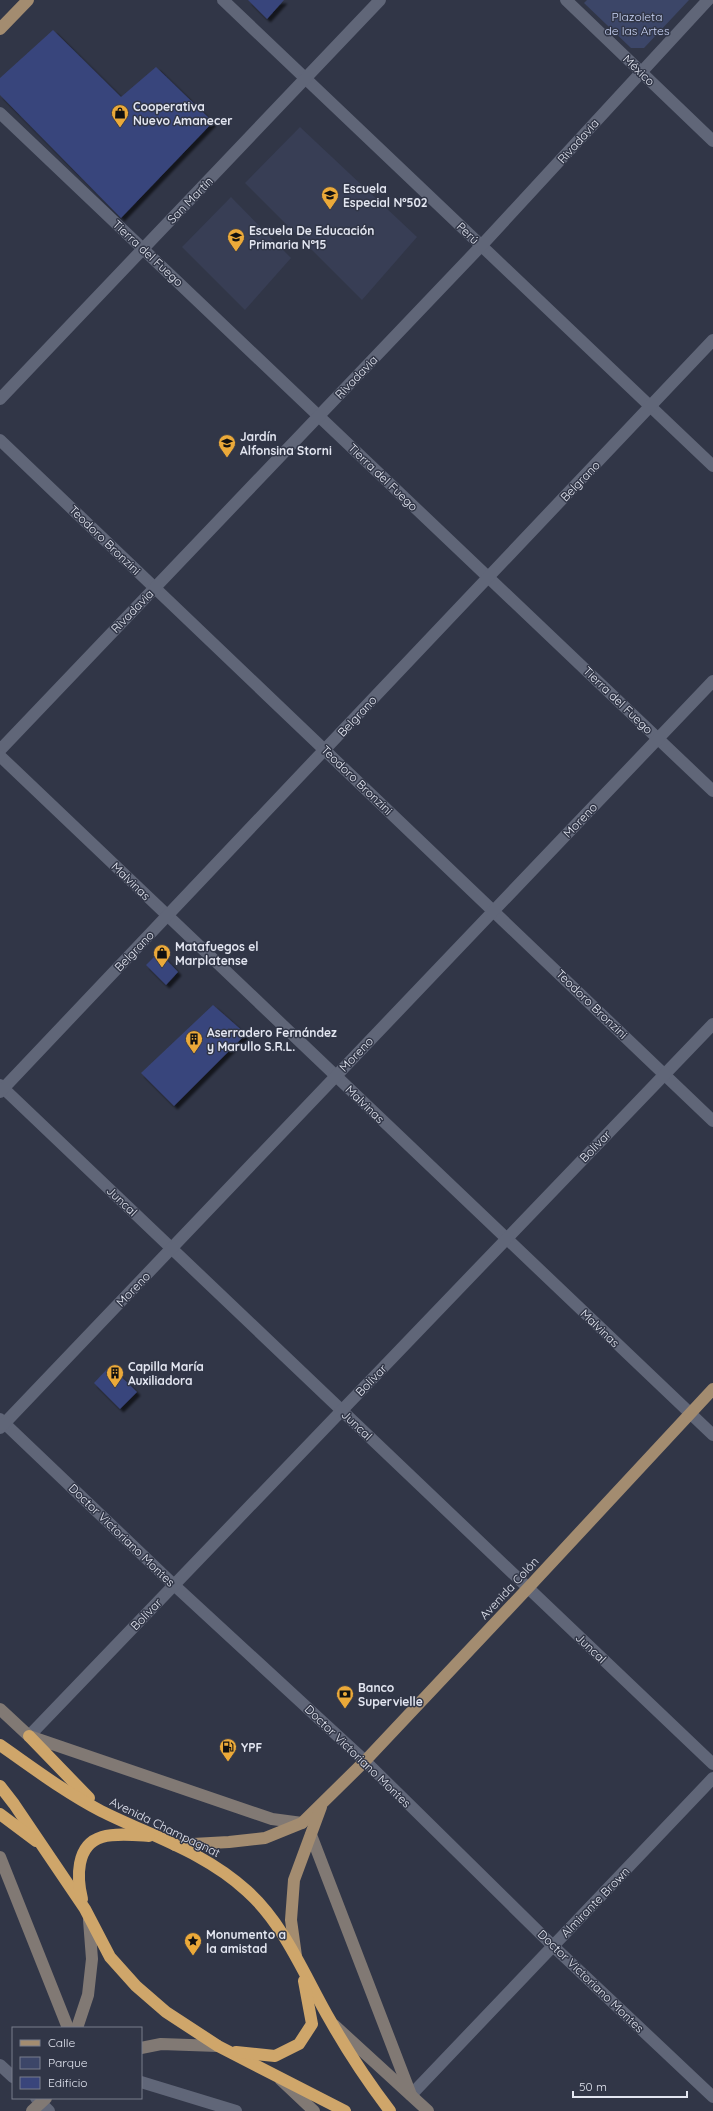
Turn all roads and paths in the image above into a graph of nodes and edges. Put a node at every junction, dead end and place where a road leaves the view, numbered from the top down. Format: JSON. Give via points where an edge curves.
{"nodes":[{"id":1,"x":28,"y":0,"type":"edge"},
{"id":2,"x":223,"y":0,"type":"edge"},
{"id":3,"x":380,"y":0,"type":"edge"},
{"id":4,"x":566,"y":0,"type":"edge"},
{"id":5,"x":708,"y":0,"type":"edge"},
{"id":6,"x":0,"y":29,"type":"edge"},
{"id":7,"x":641,"y":72,"type":"junction"},
{"id":8,"x":306,"y":78,"type":"junction"},
{"id":9,"x":0,"y":113,"type":"edge"},
{"id":10,"x":713,"y":141,"type":"edge"},
{"id":11,"x":482,"y":246,"type":"junction"},
{"id":12,"x":143,"y":249,"type":"junction"},
{"id":13,"x":713,"y":340,"type":"edge"},
{"id":14,"x":0,"y":399,"type":"edge"},
{"id":15,"x":650,"y":407,"type":"junction"},
{"id":16,"x":319,"y":416,"type":"junction"},
{"id":17,"x":0,"y":440,"type":"edge"},
{"id":18,"x":713,"y":466,"type":"edge"},
{"id":19,"x":489,"y":577,"type":"junction"},
{"id":20,"x":155,"y":588,"type":"junction"},
{"id":21,"x":713,"y":681,"type":"edge"},
{"id":22,"x":658,"y":738,"type":"junction"},
{"id":23,"x":325,"y":749,"type":"junction"},
{"id":24,"x":0,"y":750,"type":"edge"},
{"id":25,"x":0,"y":756,"type":"edge"},
{"id":26,"x":713,"y":791,"type":"edge"},
{"id":27,"x":494,"y":910,"type":"junction"},
{"id":28,"x":167,"y":916,"type":"junction"},
{"id":29,"x":713,"y":1024,"type":"edge"},
{"id":30,"x":665,"y":1074,"type":"junction"},
{"id":31,"x":336,"y":1076,"type":"junction"},
{"id":32,"x":1,"y":1088,"type":"edge"},
{"id":33,"x":713,"y":1121,"type":"edge"},
{"id":34,"x":507,"y":1239,"type":"junction"},
{"id":35,"x":171,"y":1248,"type":"junction"},
{"id":36,"x":713,"y":1389,"type":"edge"},
{"id":37,"x":342,"y":1410,"type":"junction"},
{"id":38,"x":690,"y":1413,"type":"junction"},
{"id":39,"x":2,"y":1423,"type":"edge"},
{"id":40,"x":713,"y":1435,"type":"edge"},
{"id":41,"x":174,"y":1585,"type":"junction"},
{"id":42,"x":528,"y":1588,"type":"junction"},
{"id":43,"x":0,"y":1709,"type":"edge"},
{"id":44,"x":29,"y":1736,"type":"junction"},
{"id":45,"x":0,"y":1745,"type":"edge"},
{"id":46,"x":365,"y":1761,"type":"junction"},
{"id":47,"x":713,"y":1764,"type":"edge"},
{"id":48,"x":713,"y":1778,"type":"edge"},
{"id":49,"x":0,"y":1786,"type":"edge"},
{"id":50,"x":322,"y":1804,"type":"junction"},
{"id":51,"x":101,"y":1811,"type":"junction"},
{"id":52,"x":0,"y":1814,"type":"edge"},
{"id":53,"x":302,"y":1824,"type":"junction"},
{"id":54,"x":311,"y":1835,"type":"junction"},
{"id":55,"x":156,"y":1836,"type":"junction"},
{"id":56,"x":175,"y":1844,"type":"junction"},
{"id":57,"x":43,"y":1846,"type":"junction"},
{"id":58,"x":0,"y":1857,"type":"edge"},
{"id":59,"x":87,"y":1915,"type":"junction"},
{"id":60,"x":553,"y":1946,"type":"junction"},
{"id":61,"x":296,"y":1959,"type":"junction"},
{"id":62,"x":302,"y":1970,"type":"junction"},
{"id":63,"x":330,"y":2021,"type":"junction"},
{"id":64,"x":68,"y":2027,"type":"edge"},
{"id":65,"x":77,"y":2027,"type":"edge"},
{"id":66,"x":218,"y":2046,"type":"junction"},
{"id":67,"x":142,"y":2048,"type":"edge"},
{"id":68,"x":231,"y":2051,"type":"junction"},
{"id":69,"x":0,"y":2065,"type":"edge"},
{"id":70,"x":12,"y":2076,"type":"edge"},
{"id":71,"x":275,"y":2076,"type":"junction"},
{"id":72,"x":142,"y":2082,"type":"edge"},
{"id":73,"x":412,"y":2095,"type":"junction"},
{"id":74,"x":713,"y":2097,"type":"edge"},
{"id":75,"x":39,"y":2101,"type":"edge"},
{"id":76,"x":49,"y":2111,"type":"edge"},
{"id":77,"x":236,"y":2111,"type":"edge"},
{"id":78,"x":314,"y":2111,"type":"edge"},
{"id":79,"x":345,"y":2111,"type":"edge"},
{"id":80,"x":390,"y":2111,"type":"edge"},
{"id":81,"x":428,"y":2111,"type":"edge"}],
"edges":[{"from":1,"to":6,"type":"main road"},
{"from":2,"to":8,"type":"street","name":"Perú"},
{"from":3,"to":8,"type":"street","name":"San Martín"},
{"from":4,"to":7,"type":"street","name":"México"},
{"from":5,"to":7,"type":"street","name":"Rivadavia"},
{"from":7,"to":10,"type":"street","name":"México"},
{"from":7,"to":11,"type":"street","name":"Rivadavia"},
{"from":8,"to":11,"type":"street","name":"Perú"},
{"from":8,"to":12,"type":"street","name":"San Martín"},
{"from":9,"to":12,"type":"street","name":"Tierra del Fuego"},
{"from":11,"to":15,"type":"street","name":"Perú"},
{"from":11,"to":16,"type":"street","name":"Rivadavia"},
{"from":12,"to":14,"type":"street","name":"San Martín"},
{"from":12,"to":16,"type":"street","name":"Tierra del Fuego"},
{"from":13,"to":15,"type":"street","name":"Belgrano"},
{"from":15,"to":18,"type":"street","name":"Perú"},
{"from":15,"to":19,"type":"street","name":"Belgrano"},
{"from":16,"to":19,"type":"street","name":"Tierra del Fuego"},
{"from":16,"to":20,"type":"street","name":"Rivadavia"},
{"from":17,"to":20,"type":"street","name":"Teodoro Bronzini"},
{"from":19,"to":22,"type":"street","name":"Tierra del Fuego"},
{"from":19,"to":23,"type":"street","name":"Belgrano"},
{"from":20,"to":23,"type":"street","name":"Teodoro Bronzini"},
{"from":20,"to":24,"type":"street","name":"Rivadavia"},
{"from":21,"to":22,"type":"street","name":"Moreno"},
{"from":22,"to":26,"type":"street","name":"Tierra del Fuego"},
{"from":22,"to":27,"type":"street","name":"Moreno"},
{"from":23,"to":27,"type":"street","name":"Teodoro Bronzini"},
{"from":23,"to":28,"type":"street","name":"Belgrano"},
{"from":25,"to":28,"type":"street","name":"Malvinas"},
{"from":27,"to":30,"type":"street","name":"Teodoro Bronzini"},
{"from":27,"to":31,"type":"street","name":"Moreno"},
{"from":28,"to":31,"type":"street","name":"Malvinas"},
{"from":28,"to":32,"type":"street","name":"Belgrano"},
{"from":29,"to":30,"type":"street","name":"Bolívar"},
{"from":30,"to":33,"type":"street","name":"Teodoro Bronzini"},
{"from":30,"to":34,"type":"street","name":"Bolívar"},
{"from":31,"to":34,"type":"street","name":"Malvinas"},
{"from":31,"to":35,"type":"street","name":"Moreno"},
{"from":32,"to":35,"type":"street","name":"Juncal"},
{"from":34,"to":37,"type":"street","name":"Bolívar"},
{"from":34,"to":38,"type":"street","name":"Malvinas"},
{"from":35,"to":37,"type":"street","name":"Juncal"},
{"from":35,"to":39,"type":"street","name":"Moreno"},
{"from":36,"to":38,"type":"main road","name":"Avenida Colón"},
{"from":37,"to":41,"type":"street","name":"Bolívar"},
{"from":37,"to":42,"type":"street","name":"Juncal"},
{"from":38,"to":40,"type":"street","name":"Malvinas"},
{"from":38,"to":42,"type":"main road","name":"Avenida Colón"},
{"from":39,"to":41,"type":"street","name":"Doctor Victoriano Montes"},
{"from":41,"to":44,"type":"street","name":"Bolívar"},
{"from":41,"to":46,"type":"street","name":"Doctor Victoriano Montes"},
{"from":42,"to":46,"type":"main road","name":"Avenida Colón"},
{"from":42,"to":47,"type":"street","name":"Juncal"},
{"from":43,"to":44,"type":"street"},
{"from":44,"to":51,"type":"highway"},
{"from":44,"to":53,"type":"street","via":[[272,1819]]},
{"from":45,"to":51,"type":"highway","name":"Avenida Champagnat"},
{"from":46,"to":50,"type":"main road","name":"Avenida Colón"},
{"from":46,"to":60,"type":"street","name":"Doctor Victoriano Montes"},
{"from":48,"to":60,"type":"street","name":"Almirante Brown"},
{"from":49,"to":57,"type":"highway"},
{"from":50,"to":53,"type":"main road","name":"Avenida Colón"},
{"from":50,"to":54,"type":"main road","name":"Avenida Colón"},
{"from":51,"to":55,"type":"highway","name":"Avenida Champagnat"},
{"from":52,"to":57,"type":"highway"},
{"from":53,"to":56,"type":"main road","name":"Avenida Colón","via":[[265,1838]]},
{"from":54,"to":61,"type":"main road","name":"Avenida Colón","via":[[294,1880],[291,1920]]},
{"from":54,"to":73,"type":"street","name":"Avenida Champagnat"},
{"from":55,"to":56,"type":"highway","name":"Avenida Champagnat"},
{"from":55,"to":59,"type":"highway","via":[[110,1836],[100,1838],[88,1846],[79,1866],[78,1884]]},
{"from":56,"to":61,"type":"highway","name":"Avenida Champagnat","via":[[221,1870],[248,1892],[277,1927]]},
{"from":57,"to":59,"type":"highway"},
{"from":58,"to":64,"type":"street"},
{"from":59,"to":65,"type":"street","via":[[92,1959],[88,1995]]},
{"from":59,"to":66,"type":"highway","via":[[110,1958],[136,1986],[166,2012]]},
{"from":60,"to":73,"type":"street","name":"Almirante Brown"},
{"from":60,"to":74,"type":"street","name":"Doctor Victoriano Montes"},
{"from":61,"to":62,"type":"highway","name":"Avenida Champagnat"},
{"from":62,"to":63,"type":"highway","name":"Avenida Champagnat"},
{"from":62,"to":68,"type":"highway","via":[[312,2024],[299,2044],[275,2056]]},
{"from":63,"to":73,"type":"street","name":"Avenida Champagnat"},
{"from":63,"to":80,"type":"highway","name":"Avenida Champagnat","via":[[370,2085]]},
{"from":66,"to":67,"type":"street","via":[[161,2044]]},
{"from":66,"to":68,"type":"highway"},
{"from":68,"to":71,"type":"highway"},
{"from":69,"to":70,"type":"street"},
{"from":71,"to":78,"type":"street"},
{"from":71,"to":79,"type":"highway"},
{"from":72,"to":77,"type":"street"},
{"from":73,"to":81,"type":"street","name":"Avenida Champagnat"},
{"from":75,"to":76,"type":"street"}]}
